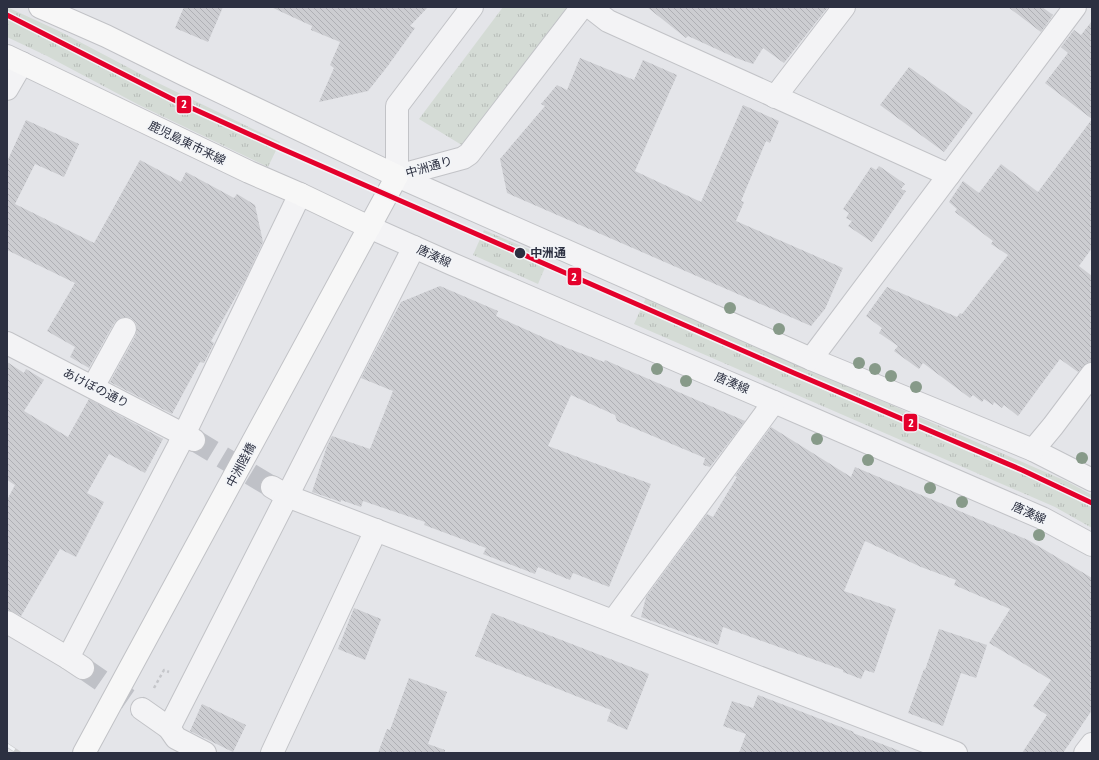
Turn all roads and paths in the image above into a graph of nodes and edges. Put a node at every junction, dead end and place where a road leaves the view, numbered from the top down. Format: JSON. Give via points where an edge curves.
{"nodes":[{"id":1,"x":472,"y":7,"type":"edge"},
{"id":2,"x":582,"y":7,"type":"edge"},
{"id":3,"x":590,"y":7,"type":"edge"},
{"id":4,"x":844,"y":7,"type":"edge"},
{"id":5,"x":1075,"y":7,"type":"edge"},
{"id":6,"x":43,"y":8,"type":"edge"},
{"id":7,"x":14,"y":60,"type":"edge"},
{"id":8,"x":7,"y":89,"type":"edge"},
{"id":9,"x":775,"y":97,"type":"junction"},
{"id":10,"x":949,"y":175,"type":"junction"},
{"id":11,"x":397,"y":176,"type":"junction"},
{"id":12,"x":300,"y":194,"type":"junction"},
{"id":13,"x":369,"y":227,"type":"junction"},
{"id":14,"x":414,"y":247,"type":"junction"},
{"id":15,"x":125,"y":329,"type":"dead end"},
{"id":16,"x":7,"y":343,"type":"edge"},
{"id":17,"x":811,"y":358,"type":"junction"},
{"id":18,"x":1092,"y":374,"type":"edge"},
{"id":19,"x":93,"y":387,"type":"junction"},
{"id":20,"x":774,"y":402,"type":"junction"},
{"id":21,"x":189,"y":437,"type":"junction"},
{"id":22,"x":1033,"y":450,"type":"junction"},
{"id":23,"x":1092,"y":480,"type":"edge"},
{"id":24,"x":280,"y":491,"type":"junction"},
{"id":25,"x":376,"y":530,"type":"junction"},
{"id":26,"x":1092,"y":545,"type":"edge"},
{"id":27,"x":613,"y":621,"type":"junction"},
{"id":28,"x":7,"y":622,"type":"edge"},
{"id":29,"x":142,"y":709,"type":"tunnel mouth"},
{"id":30,"x":169,"y":728,"type":"junction"},
{"id":31,"x":1092,"y":744,"type":"edge"},
{"id":32,"x":84,"y":753,"type":"edge"},
{"id":33,"x":205,"y":753,"type":"edge"},
{"id":34,"x":272,"y":753,"type":"edge"},
{"id":35,"x":956,"y":753,"type":"edge"},
{"id":36,"x":1085,"y":753,"type":"edge"}],
"edges":[{"from":1,"to":11,"type":"street","name":"中洲通り","via":[[397,106]]},
{"from":2,"to":11,"type":"street","name":"中洲通り","via":[[469,154],[463,158]]},
{"from":3,"to":9,"type":"street","via":[[608,21]]},
{"from":4,"to":9,"type":"street"},
{"from":5,"to":10,"type":"street"},
{"from":6,"to":11,"type":"main road"},
{"from":7,"to":8,"type":"street"},
{"from":7,"to":12,"type":"main road","name":"鹿児島東市来線"},
{"from":9,"to":10,"type":"street"},
{"from":10,"to":17,"type":"street"},
{"from":11,"to":13,"type":"main road","name":"中洲陸橋"},
{"from":11,"to":17,"type":"street"},
{"from":12,"to":13,"type":"main road","name":"鹿児島東市来線"},
{"from":12,"to":21,"type":"street"},
{"from":13,"to":14,"type":"street","name":"唐湊線"},
{"from":13,"to":32,"type":"main road","name":"中洲陸橋"},
{"from":14,"to":20,"type":"street","name":"唐湊線"},
{"from":14,"to":24,"type":"street"},
{"from":15,"to":19,"type":"street"},
{"from":16,"to":19,"type":"street","name":"あけぼの通り"},
{"from":17,"to":22,"type":"street"},
{"from":18,"to":22,"type":"street"},
{"from":19,"to":21,"type":"street","name":"あけぼの通り"},
{"from":20,"to":26,"type":"street","name":"唐湊線","via":[[1042,518]]},
{"from":20,"to":27,"type":"street"},
{"from":21,"to":28,"type":"street","via":[[75,663]]},
{"from":22,"to":23,"type":"street"},
{"from":24,"to":25,"type":"street"},
{"from":24,"to":30,"type":"street"},
{"from":25,"to":27,"type":"street"},
{"from":25,"to":34,"type":"street"},
{"from":27,"to":35,"type":"street"},
{"from":29,"to":30,"type":"street"},
{"from":30,"to":33,"type":"street","via":[[176,738]]},
{"from":31,"to":36,"type":"street"}]}
